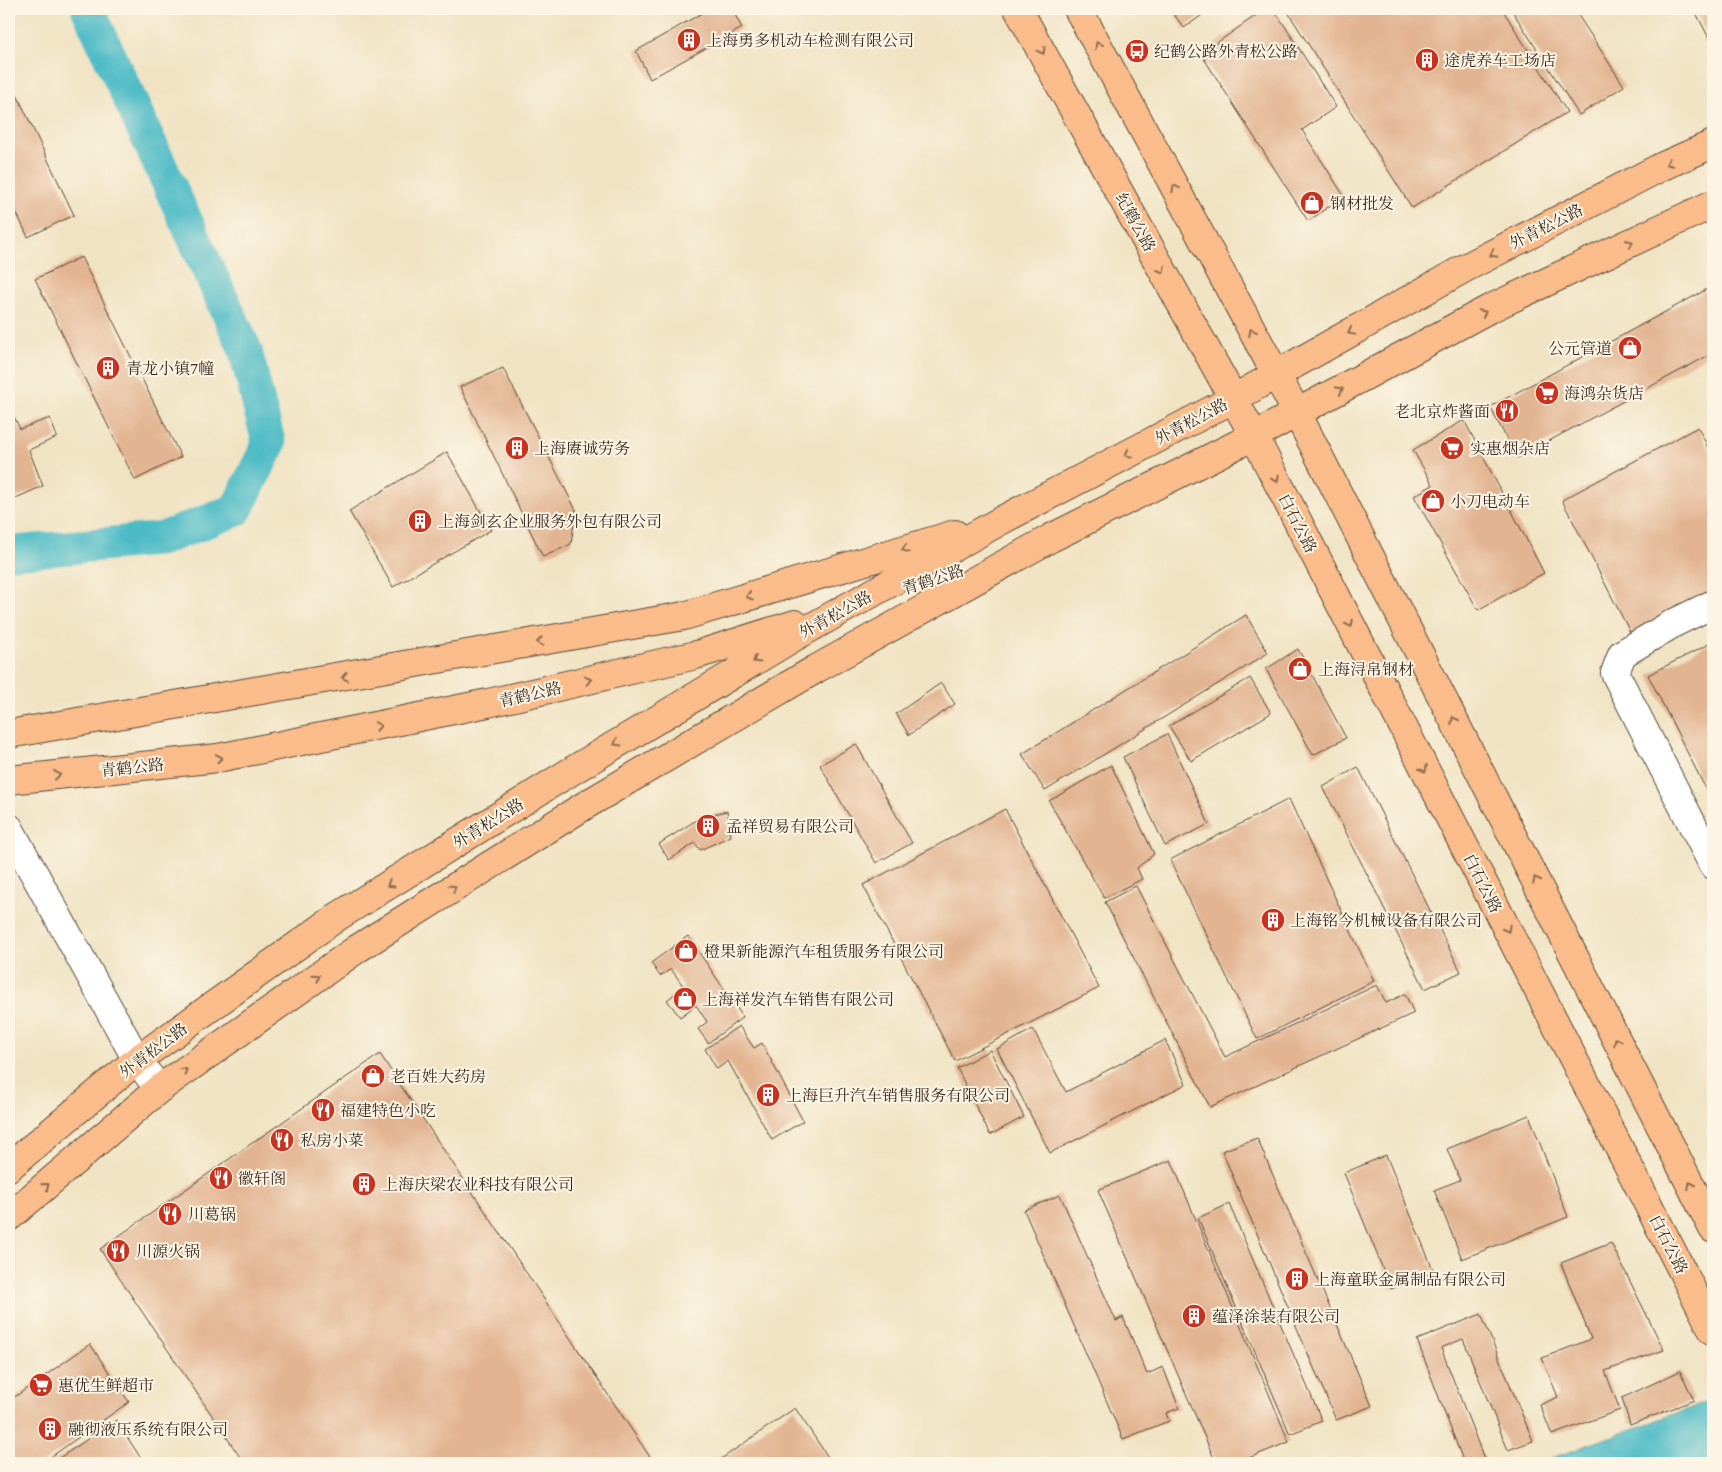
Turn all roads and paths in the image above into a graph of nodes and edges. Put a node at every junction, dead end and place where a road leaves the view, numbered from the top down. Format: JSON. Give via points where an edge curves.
{"nodes":[{"id":1,"x":1018,"y":9,"type":"edge"},
{"id":2,"x":1078,"y":9,"type":"edge"},
{"id":3,"x":1713,"y":144,"type":"edge"},
{"id":4,"x":1713,"y":204,"type":"edge"},
{"id":5,"x":1275,"y":375,"type":"junction"},
{"id":6,"x":1233,"y":398,"type":"junction"},
{"id":7,"x":1297,"y":413,"type":"junction"},
{"id":8,"x":1254,"y":436,"type":"junction"},
{"id":9,"x":1002,"y":520,"type":"junction"},
{"id":10,"x":1037,"y":546,"type":"junction"},
{"id":11,"x":1713,"y":604,"type":"edge"},
{"id":12,"x":849,"y":606,"type":"junction"},
{"id":13,"x":9,"y":734,"type":"edge"},
{"id":14,"x":9,"y":780,"type":"edge"},
{"id":15,"x":9,"y":828,"type":"edge"},
{"id":16,"x":1713,"y":865,"type":"edge"},
{"id":17,"x":137,"y":1060,"type":"junction"},
{"id":18,"x":159,"y":1089,"type":"junction"},
{"id":19,"x":9,"y":1167,"type":"edge"},
{"id":20,"x":9,"y":1217,"type":"edge"},
{"id":21,"x":1713,"y":1229,"type":"edge"},
{"id":22,"x":1713,"y":1331,"type":"edge"}],
"edges":[{"from":1,"to":6,"type":"main road","name":"纪鹤公路","one_way":true},
{"from":5,"to":2,"type":"main road","one_way":true},
{"from":3,"to":5,"type":"main road","name":"外青松公路","one_way":true,"via":[[1663,166],[1465,268]]},
{"from":7,"to":4,"type":"main road","one_way":true,"via":[[1489,309]]},
{"from":5,"to":6,"type":"main road","name":"外青松公路"},
{"from":5,"to":7,"type":"main road"},
{"from":6,"to":8,"type":"main road","name":"纪鹤公路"},
{"from":6,"to":9,"type":"main road","name":"外青松公路","one_way":true},
{"from":7,"to":8,"type":"main road"},
{"from":21,"to":7,"type":"main road","one_way":true},
{"from":8,"to":10,"type":"main road"},
{"from":8,"to":22,"type":"main road","name":"白石公路","one_way":true},
{"from":9,"to":12,"type":"main road","name":"外青松公路"},
{"from":9,"to":13,"type":"main road","one_way":true,"via":[[684,616]]},
{"from":10,"to":12,"type":"main road","name":"青鹤公路"},
{"from":18,"to":10,"type":"main road","one_way":true,"via":[[357,949],[576,811],[816,669]]},
{"from":11,"to":16,"type":"street","via":[[1622,654],[1615,673]]},
{"from":14,"to":12,"type":"main road","name":"青鹤公路","one_way":true,"via":[[218,758],[478,705],[696,655]]},
{"from":12,"to":17,"type":"main road","name":"外青松公路","one_way":true,"via":[[565,775],[338,917]]},
{"from":15,"to":17,"type":"street"},
{"from":17,"to":18,"type":"street"},
{"from":17,"to":19,"type":"main road","name":"外青松公路"},
{"from":20,"to":18,"type":"main road","one_way":true}]}
